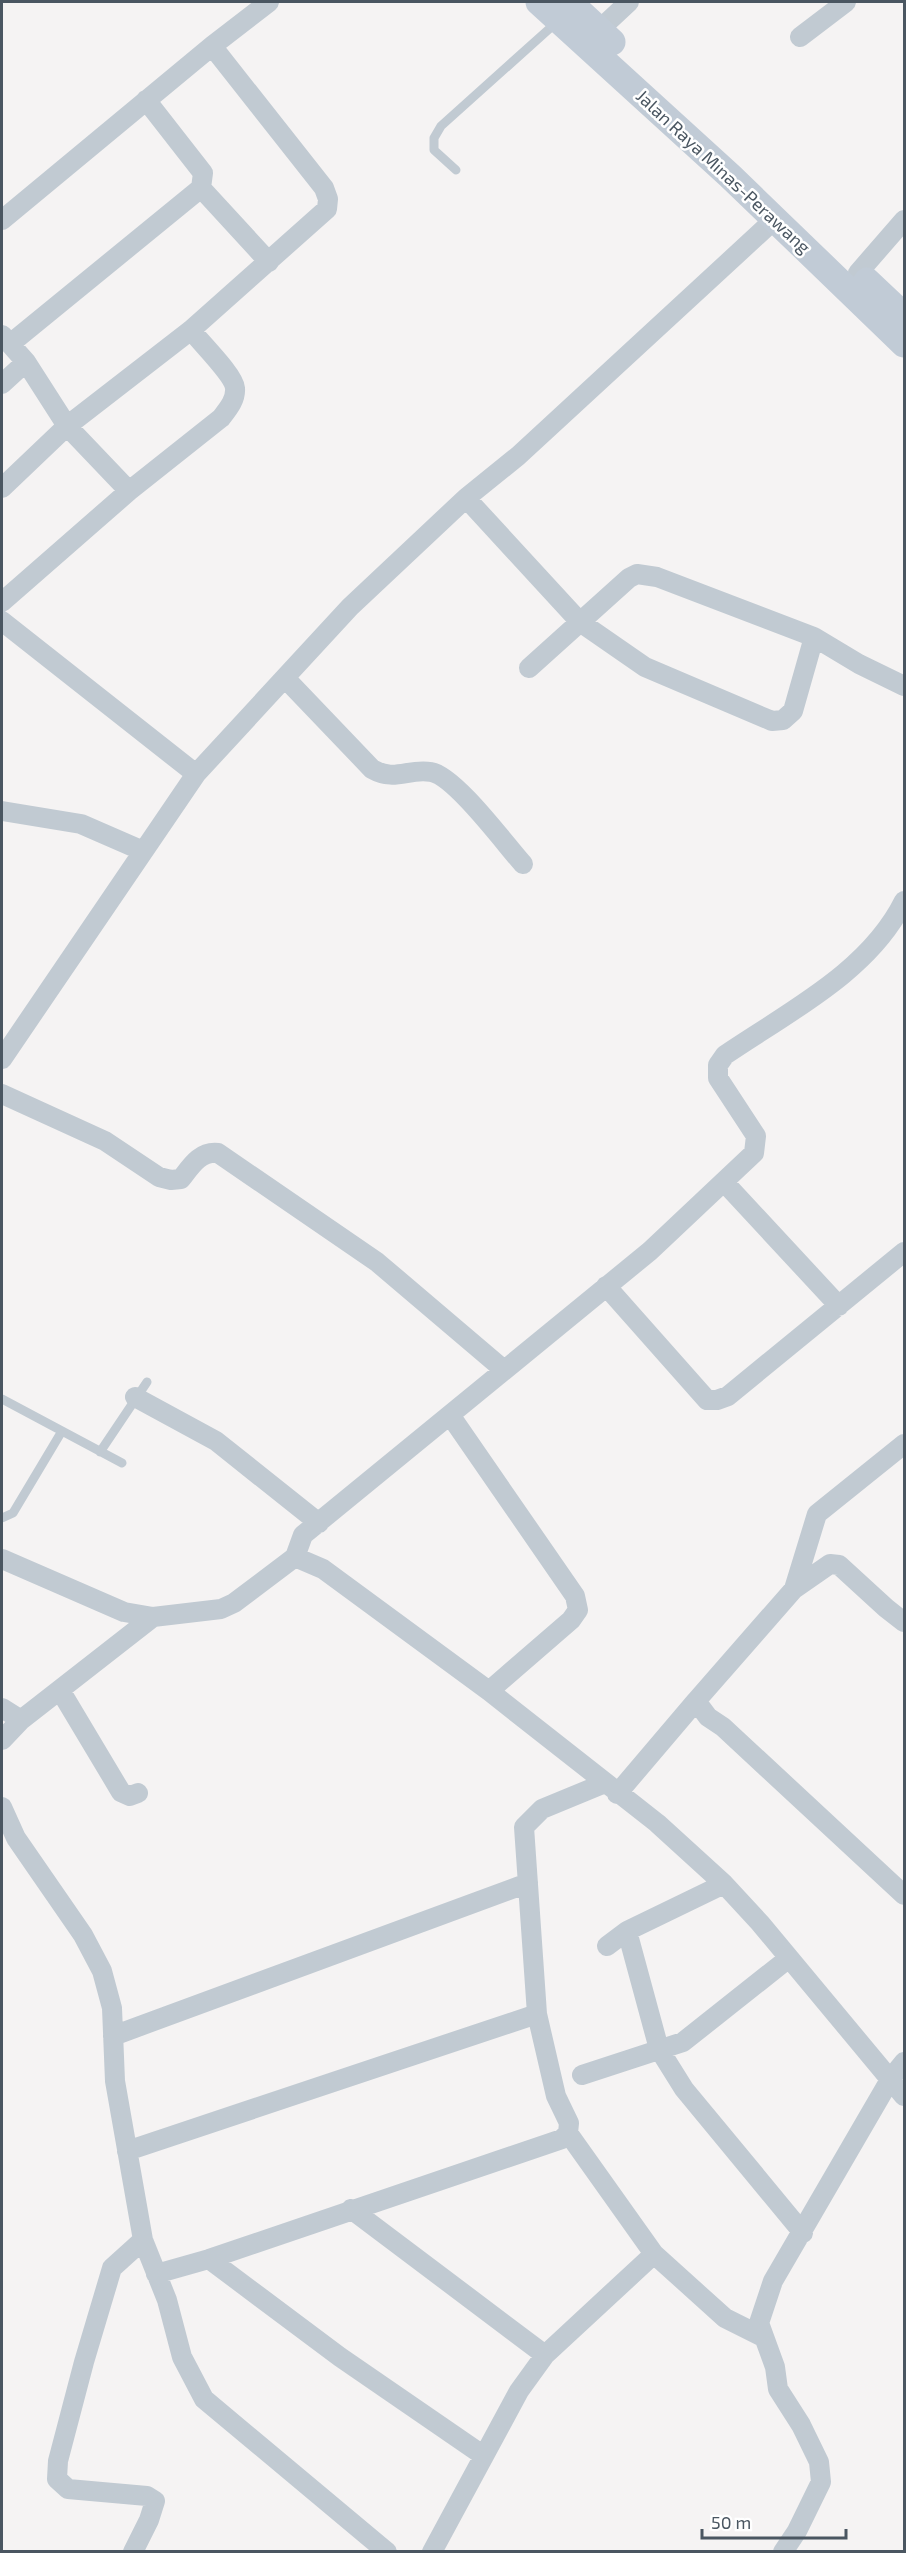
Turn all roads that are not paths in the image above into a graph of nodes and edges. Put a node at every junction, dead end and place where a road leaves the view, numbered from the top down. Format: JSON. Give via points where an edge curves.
{"nodes":[{"id":1,"x":269,"y":2,"type":"edge"},
{"id":2,"x":539,"y":2,"type":"edge"},
{"id":3,"x":629,"y":2,"type":"edge"},
{"id":4,"x":846,"y":2,"type":"edge"},
{"id":5,"x":564,"y":10,"type":"edge"},
{"id":6,"x":599,"y":30,"type":"junction"},
{"id":7,"x":800,"y":38,"type":"dead end"},
{"id":8,"x":212,"y":46,"type":"junction"},
{"id":9,"x":146,"y":100,"type":"junction"},
{"id":10,"x":456,"y":170,"type":"dead end"},
{"id":11,"x":201,"y":188,"type":"junction"},
{"id":12,"x":2,"y":220,"type":"edge"},
{"id":13,"x":774,"y":220,"type":"junction"},
{"id":14,"x":904,"y":220,"type":"edge"},
{"id":15,"x":269,"y":262,"type":"junction"},
{"id":16,"x":858,"y":273,"type":"junction"},
{"id":17,"x":904,"y":316,"type":"edge"},
{"id":18,"x":191,"y":330,"type":"junction"},
{"id":19,"x":6,"y":339,"type":"edge"},
{"id":20,"x":904,"y":344,"type":"edge"},
{"id":21,"x":26,"y":362,"type":"junction"},
{"id":22,"x":2,"y":384,"type":"edge"},
{"id":23,"x":67,"y":426,"type":"junction"},
{"id":24,"x":2,"y":488,"type":"edge"},
{"id":25,"x":129,"y":490,"type":"junction"},
{"id":26,"x":466,"y":498,"type":"junction"},
{"id":27,"x":2,"y":602,"type":"edge"},
{"id":28,"x":2,"y":621,"type":"edge"},
{"id":29,"x":580,"y":622,"type":"junction"},
{"id":30,"x":814,"y":637,"type":"junction"},
{"id":31,"x":529,"y":668,"type":"dead end"},
{"id":32,"x":285,"y":678,"type":"junction"},
{"id":33,"x":904,"y":686,"type":"edge"},
{"id":34,"x":196,"y":774,"type":"junction"},
{"id":35,"x":2,"y":811,"type":"edge"},
{"id":36,"x":143,"y":851,"type":"junction"},
{"id":37,"x":523,"y":864,"type":"dead end"},
{"id":38,"x":904,"y":901,"type":"edge"},
{"id":39,"x":2,"y":1059,"type":"edge"},
{"id":40,"x":2,"y":1095,"type":"edge"},
{"id":41,"x":724,"y":1182,"type":"junction"},
{"id":42,"x":904,"y":1252,"type":"edge"},
{"id":43,"x":606,"y":1286,"type":"junction"},
{"id":44,"x":839,"y":1306,"type":"junction"},
{"id":45,"x":504,"y":1370,"type":"junction"},
{"id":46,"x":141,"y":1390,"type":"joint"},
{"id":47,"x":2,"y":1399,"type":"edge"},
{"id":48,"x":450,"y":1415,"type":"junction"},
{"id":49,"x":62,"y":1431,"type":"junction"},
{"id":50,"x":904,"y":1444,"type":"edge"},
{"id":51,"x":100,"y":1452,"type":"junction"},
{"id":52,"x":122,"y":1463,"type":"dead end"},
{"id":53,"x":2,"y":1518,"type":"edge"},
{"id":54,"x":319,"y":1523,"type":"junction"},
{"id":55,"x":295,"y":1557,"type":"junction"},
{"id":56,"x":2,"y":1559,"type":"edge"},
{"id":57,"x":794,"y":1589,"type":"junction"},
{"id":58,"x":153,"y":1617,"type":"junction"},
{"id":59,"x":904,"y":1622,"type":"edge"},
{"id":60,"x":60,"y":1690,"type":"junction"},
{"id":61,"x":489,"y":1691,"type":"junction"},
{"id":62,"x":696,"y":1701,"type":"junction"},
{"id":63,"x":2,"y":1708,"type":"edge"},
{"id":64,"x":21,"y":1720,"type":"junction"},
{"id":65,"x":2,"y":1740,"type":"edge"},
{"id":66,"x":611,"y":1789,"type":"junction"},
{"id":67,"x":138,"y":1793,"type":"dead end"},
{"id":68,"x":2,"y":1808,"type":"edge"},
{"id":69,"x":528,"y":1883,"type":"junction"},
{"id":70,"x":724,"y":1884,"type":"junction"},
{"id":71,"x":904,"y":1895,"type":"edge"},
{"id":72,"x":627,"y":1931,"type":"junction"},
{"id":73,"x":607,"y":1946,"type":"dead end"},
{"id":74,"x":789,"y":1958,"type":"junction"},
{"id":75,"x":537,"y":2014,"type":"junction"},
{"id":76,"x":113,"y":2036,"type":"junction"},
{"id":77,"x":659,"y":2049,"type":"junction"},
{"id":78,"x":904,"y":2062,"type":"edge"},
{"id":79,"x":582,"y":2075,"type":"dead end"},
{"id":80,"x":891,"y":2079,"type":"junction"},
{"id":81,"x":904,"y":2097,"type":"edge"},
{"id":82,"x":568,"y":2133,"type":"junction"},
{"id":83,"x":127,"y":2151,"type":"junction"},
{"id":84,"x":351,"y":2209,"type":"junction"},
{"id":85,"x":803,"y":2233,"type":"junction"},
{"id":86,"x":143,"y":2240,"type":"junction"},
{"id":87,"x":654,"y":2254,"type":"junction"},
{"id":88,"x":209,"y":2259,"type":"junction"},
{"id":89,"x":156,"y":2274,"type":"junction"},
{"id":90,"x":764,"y":2337,"type":"junction"},
{"id":91,"x":545,"y":2355,"type":"junction"},
{"id":92,"x":484,"y":2456,"type":"junction"},
{"id":93,"x":382,"y":2551,"type":"edge"},
{"id":94,"x":133,"y":2552,"type":"edge"},
{"id":95,"x":432,"y":2552,"type":"edge"},
{"id":96,"x":783,"y":2552,"type":"edge"}],
"edges":[{"from":1,"to":8,"type":"street"},
{"from":2,"to":5,"type":"main road","name":"Jalan Raya Minas-Perawang"},
{"from":3,"to":6,"type":"street"},
{"from":4,"to":7,"type":"street"},
{"from":5,"to":6,"type":"main road","name":"Jalan Raya Minas-Perawang"},
{"from":5,"to":10,"type":"lane","via":[[441,126],[434,138],[434,150]]},
{"from":5,"to":13,"type":"main road","name":"Jalan Raya Minas-Perawang"},
{"from":6,"to":16,"type":"main road","name":"Jalan Raya Minas-Perawang"},
{"from":8,"to":9,"type":"street"},
{"from":8,"to":15,"type":"street","via":[[324,188],[328,199],[327,209]]},
{"from":9,"to":11,"type":"street","via":[[203,173]]},
{"from":9,"to":12,"type":"street"},
{"from":11,"to":15,"type":"street"},
{"from":11,"to":19,"type":"street"},
{"from":13,"to":20,"type":"main road","name":"Jalan Raya Minas-Perawang"},
{"from":13,"to":26,"type":"street","via":[[518,456]]},
{"from":14,"to":16,"type":"street"},
{"from":15,"to":18,"type":"street"},
{"from":16,"to":17,"type":"main road","name":"Jalan Raya Minas-Perawang"},
{"from":18,"to":23,"type":"street"},
{"from":18,"to":25,"type":"street","via":[[234,382],[234,398],[221,418]]},
{"from":19,"to":21,"type":"street"},
{"from":21,"to":22,"type":"street"},
{"from":21,"to":23,"type":"street"},
{"from":23,"to":24,"type":"street"},
{"from":23,"to":25,"type":"street"},
{"from":25,"to":27,"type":"street"},
{"from":26,"to":29,"type":"street"},
{"from":26,"to":32,"type":"street","via":[[350,607]]},
{"from":28,"to":34,"type":"street"},
{"from":29,"to":30,"type":"street","via":[[629,578],[648,574]]},
{"from":29,"to":30,"type":"street","via":[[645,667],[772,721],[783,720],[793,711]]},
{"from":29,"to":31,"type":"street"},
{"from":30,"to":33,"type":"street"},
{"from":32,"to":34,"type":"street"},
{"from":32,"to":37,"type":"street","via":[[372,769],[396,776],[432,772],[457,788]]},
{"from":34,"to":36,"type":"street"},
{"from":35,"to":36,"type":"street","via":[[81,824]]},
{"from":36,"to":39,"type":"street"},
{"from":38,"to":41,"type":"street","via":[[893,925],[840,977],[725,1055],[718,1065],[718,1078],[756,1136],[754,1153]]},
{"from":40,"to":45,"type":"street","via":[[105,1141],[159,1177],[181,1179],[199,1157],[218,1153],[377,1262]]},
{"from":41,"to":43,"type":"street"},
{"from":41,"to":44,"type":"street"},
{"from":42,"to":44,"type":"street"},
{"from":43,"to":44,"type":"street","via":[[707,1400],[728,1396]]},
{"from":43,"to":45,"type":"street"},
{"from":45,"to":48,"type":"street"},
{"from":46,"to":51,"type":"lane"},
{"from":46,"to":54,"type":"street","via":[[216,1441]]},
{"from":47,"to":49,"type":"lane"},
{"from":48,"to":54,"type":"street"},
{"from":48,"to":61,"type":"street","via":[[575,1596],[578,1610]]},
{"from":49,"to":51,"type":"lane"},
{"from":49,"to":53,"type":"lane","via":[[13,1513]]},
{"from":50,"to":57,"type":"street","via":[[817,1514]]},
{"from":51,"to":52,"type":"lane"},
{"from":54,"to":55,"type":"street","via":[[303,1535]]},
{"from":55,"to":58,"type":"street","via":[[234,1603],[220,1609]]},
{"from":55,"to":61,"type":"street","via":[[323,1569]]},
{"from":56,"to":58,"type":"street","via":[[124,1612]]},
{"from":57,"to":59,"type":"street","via":[[835,1563]]},
{"from":57,"to":62,"type":"street"},
{"from":58,"to":60,"type":"street"},
{"from":60,"to":64,"type":"street"},
{"from":60,"to":67,"type":"street","via":[[121,1792],[130,1796]]},
{"from":61,"to":66,"type":"street"},
{"from":62,"to":66,"type":"street"},
{"from":62,"to":71,"type":"street","via":[[708,1717]]},
{"from":63,"to":64,"type":"street"},
{"from":64,"to":65,"type":"street"},
{"from":66,"to":69,"type":"street","via":[[542,1809],[524,1827]]},
{"from":66,"to":70,"type":"street","via":[[657,1823]]},
{"from":68,"to":76,"type":"street","via":[[16,1838],[83,1935],[102,1971],[112,2008]]},
{"from":69,"to":75,"type":"street"},
{"from":69,"to":76,"type":"street"},
{"from":70,"to":72,"type":"street"},
{"from":70,"to":74,"type":"street"},
{"from":72,"to":73,"type":"street"},
{"from":72,"to":77,"type":"street"},
{"from":74,"to":77,"type":"street","via":[[683,2042]]},
{"from":74,"to":80,"type":"street"},
{"from":75,"to":82,"type":"street","via":[[556,2096],[569,2123]]},
{"from":75,"to":83,"type":"street"},
{"from":76,"to":83,"type":"street","via":[[115,2081]]},
{"from":77,"to":79,"type":"street"},
{"from":77,"to":85,"type":"street","via":[[684,2089]]},
{"from":78,"to":80,"type":"street"},
{"from":80,"to":81,"type":"street"},
{"from":80,"to":85,"type":"street"},
{"from":82,"to":84,"type":"street","via":[[562,2139]]},
{"from":82,"to":87,"type":"street"},
{"from":83,"to":86,"type":"street"},
{"from":84,"to":88,"type":"street"},
{"from":84,"to":91,"type":"street"},
{"from":85,"to":90,"type":"street","via":[[773,2281],[759,2323]]},
{"from":86,"to":89,"type":"street"},
{"from":86,"to":94,"type":"street","via":[[112,2268],[58,2461],[57,2479],[68,2489],[147,2496],[155,2501]]},
{"from":87,"to":90,"type":"street","via":[[725,2318]]},
{"from":87,"to":91,"type":"street"},
{"from":88,"to":89,"type":"street"},
{"from":88,"to":92,"type":"street","via":[[340,2357]]},
{"from":89,"to":93,"type":"street","via":[[182,2357],[204,2399]]},
{"from":90,"to":96,"type":"street","via":[[778,2389],[819,2462],[821,2482]]},
{"from":91,"to":92,"type":"street","via":[[519,2391]]},
{"from":92,"to":95,"type":"street"}]}
